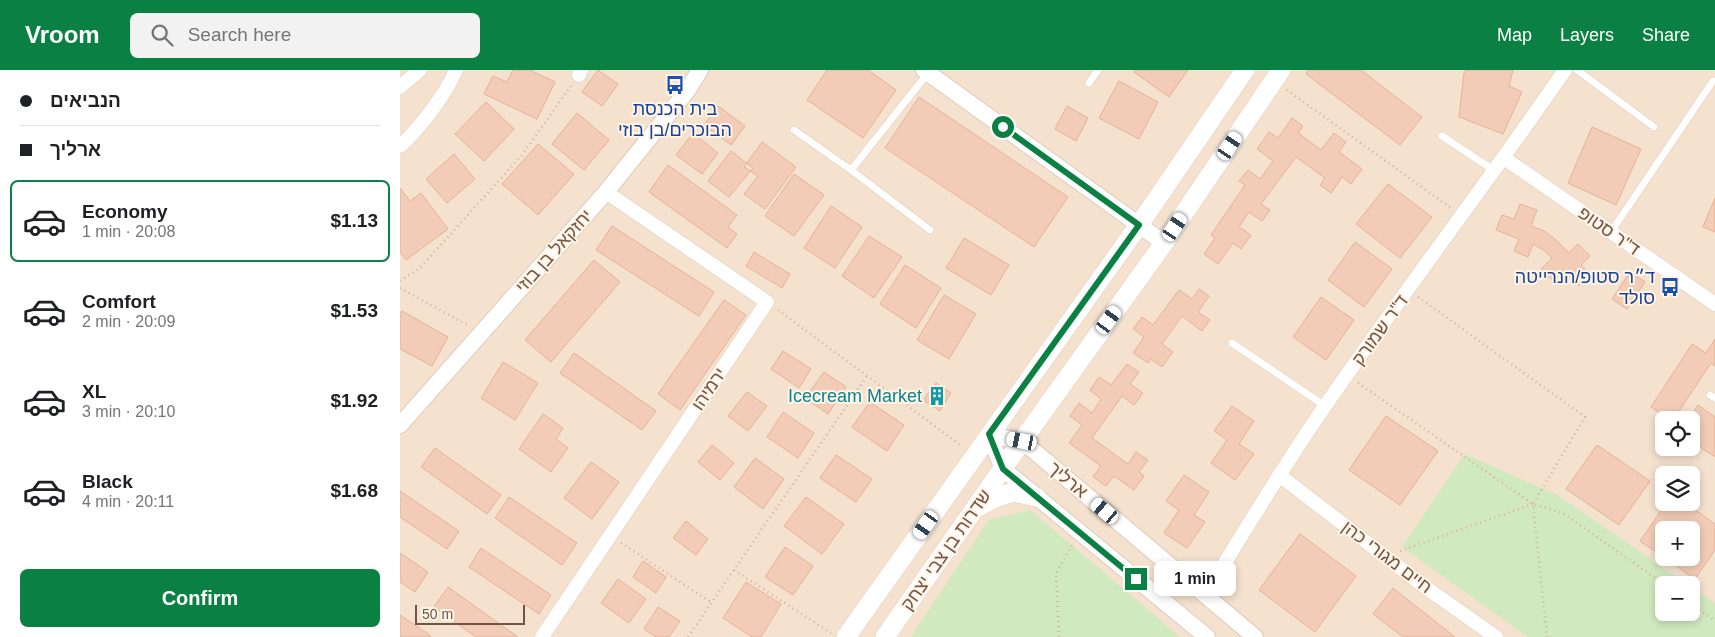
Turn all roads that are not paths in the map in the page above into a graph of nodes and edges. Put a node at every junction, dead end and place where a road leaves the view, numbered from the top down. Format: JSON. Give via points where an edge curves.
{"nodes":[{"id":1,"x":420,"y":70,"type":"edge"},
{"id":2,"x":456,"y":70,"type":"edge"},
{"id":3,"x":700,"y":70,"type":"edge"},
{"id":4,"x":1098,"y":70,"type":"edge"},
{"id":5,"x":1246,"y":70,"type":"edge"},
{"id":6,"x":1565,"y":70,"type":"edge"},
{"id":7,"x":1577,"y":70,"type":"edge"},
{"id":8,"x":927,"y":71,"type":"edge"},
{"id":9,"x":1277,"y":75,"type":"edge"},
{"id":10,"x":1713,"y":81,"type":"dead end"},
{"id":11,"x":1089,"y":83,"type":"dead end"},
{"id":12,"x":400,"y":87,"type":"edge"},
{"id":13,"x":1654,"y":127,"type":"dead end"},
{"id":14,"x":794,"y":130,"type":"dead end"},
{"id":15,"x":1442,"y":136,"type":"dead end"},
{"id":16,"x":400,"y":146,"type":"edge"},
{"id":17,"x":1504,"y":158,"type":"junction"},
{"id":18,"x":851,"y":170,"type":"junction"},
{"id":19,"x":1495,"y":171,"type":"junction"},
{"id":20,"x":606,"y":192,"type":"junction"},
{"id":21,"x":1139,"y":225,"type":"junction"},
{"id":22,"x":930,"y":230,"type":"dead end"},
{"id":23,"x":1611,"y":232,"type":"junction"},
{"id":24,"x":1164,"y":243,"type":"junction"},
{"id":25,"x":1715,"y":304,"type":"edge"},
{"id":26,"x":1232,"y":343,"type":"dead end"},
{"id":27,"x":1325,"y":406,"type":"junction"},
{"id":28,"x":400,"y":425,"type":"edge"},
{"id":29,"x":989,"y":434,"type":"junction"},
{"id":30,"x":1022,"y":441,"type":"junction"},
{"id":31,"x":1003,"y":469,"type":"junction"},
{"id":32,"x":1279,"y":475,"type":"junction"},
{"id":33,"x":1036,"y":497,"type":"junction"},
{"id":34,"x":975,"y":508,"type":"junction"},
{"id":35,"x":1205,"y":595,"type":"junction"},
{"id":36,"x":542,"y":637,"type":"edge"},
{"id":37,"x":846,"y":637,"type":"edge"},
{"id":38,"x":885,"y":637,"type":"edge"},
{"id":39,"x":1207,"y":637,"type":"edge"},
{"id":40,"x":1254,"y":637,"type":"edge"},
{"id":41,"x":1496,"y":637,"type":"edge"}],
"edges":[{"from":1,"to":12,"type":"street"},
{"from":2,"to":16,"type":"street","via":[[452,82]]},
{"from":3,"to":20,"type":"street","name":"יחזקאל בן בוזי","via":[[687,91]]},
{"from":4,"to":11,"type":"lane"},
{"from":5,"to":21,"type":"main road","name":"שדרות בן צבי יצחק"},
{"from":6,"to":17,"type":"street","name":"ד\"ר שמורק"},
{"from":7,"to":13,"type":"lane"},
{"from":8,"to":18,"type":"lane"},
{"from":8,"to":21,"type":"street"},
{"from":9,"to":24,"type":"main road","name":"שדרות בן צבי יצחק"},
{"from":10,"to":23,"type":"lane"},
{"from":14,"to":18,"type":"lane"},
{"from":15,"to":19,"type":"lane"},
{"from":17,"to":19,"type":"street","name":"ד\"ר שמורק"},
{"from":17,"to":23,"type":"street","name":"ד\"ר סטופ"},
{"from":18,"to":22,"type":"lane"},
{"from":19,"to":27,"type":"street","name":"ד\"ר שמורק"},
{"from":20,"to":28,"type":"street","name":"יחזקאל בן בוזי"},
{"from":20,"to":36,"type":"street","name":"ירמיהו","via":[[767,302]]},
{"from":21,"to":24,"type":"street"},
{"from":21,"to":29,"type":"main road","name":"שדרות בן צבי יצחק"},
{"from":23,"to":25,"type":"street","name":"ד\"ר סטופ"},
{"from":24,"to":30,"type":"main road","name":"שדרות בן צבי יצחק"},
{"from":26,"to":27,"type":"lane"},
{"from":27,"to":32,"type":"street","name":"ד\"ר שמורק"},
{"from":29,"to":30,"type":"street","name":"ארליך"},
{"from":29,"to":31,"type":"street","name":"ארליך"},
{"from":29,"to":37,"type":"main road","name":"שדרות בן צבי יצחק"},
{"from":30,"to":31,"type":"main road","name":"שדרות בן צבי יצחק"},
{"from":30,"to":35,"type":"street","name":"ארליך"},
{"from":31,"to":33,"type":"street","name":"ארליך"},
{"from":31,"to":34,"type":"main road","name":"שדרות בן צבי יצחק"},
{"from":32,"to":35,"type":"street","name":"ד\"ר שמורק"},
{"from":32,"to":41,"type":"street","name":"חיים מגורי כהן"},
{"from":33,"to":34,"type":"main road","via":[[1013,492]]},
{"from":33,"to":39,"type":"street","name":"ארליך"},
{"from":34,"to":38,"type":"main road","name":"שדרות בן צבי יצחק"},
{"from":35,"to":40,"type":"street","name":"ארליך"}]}
